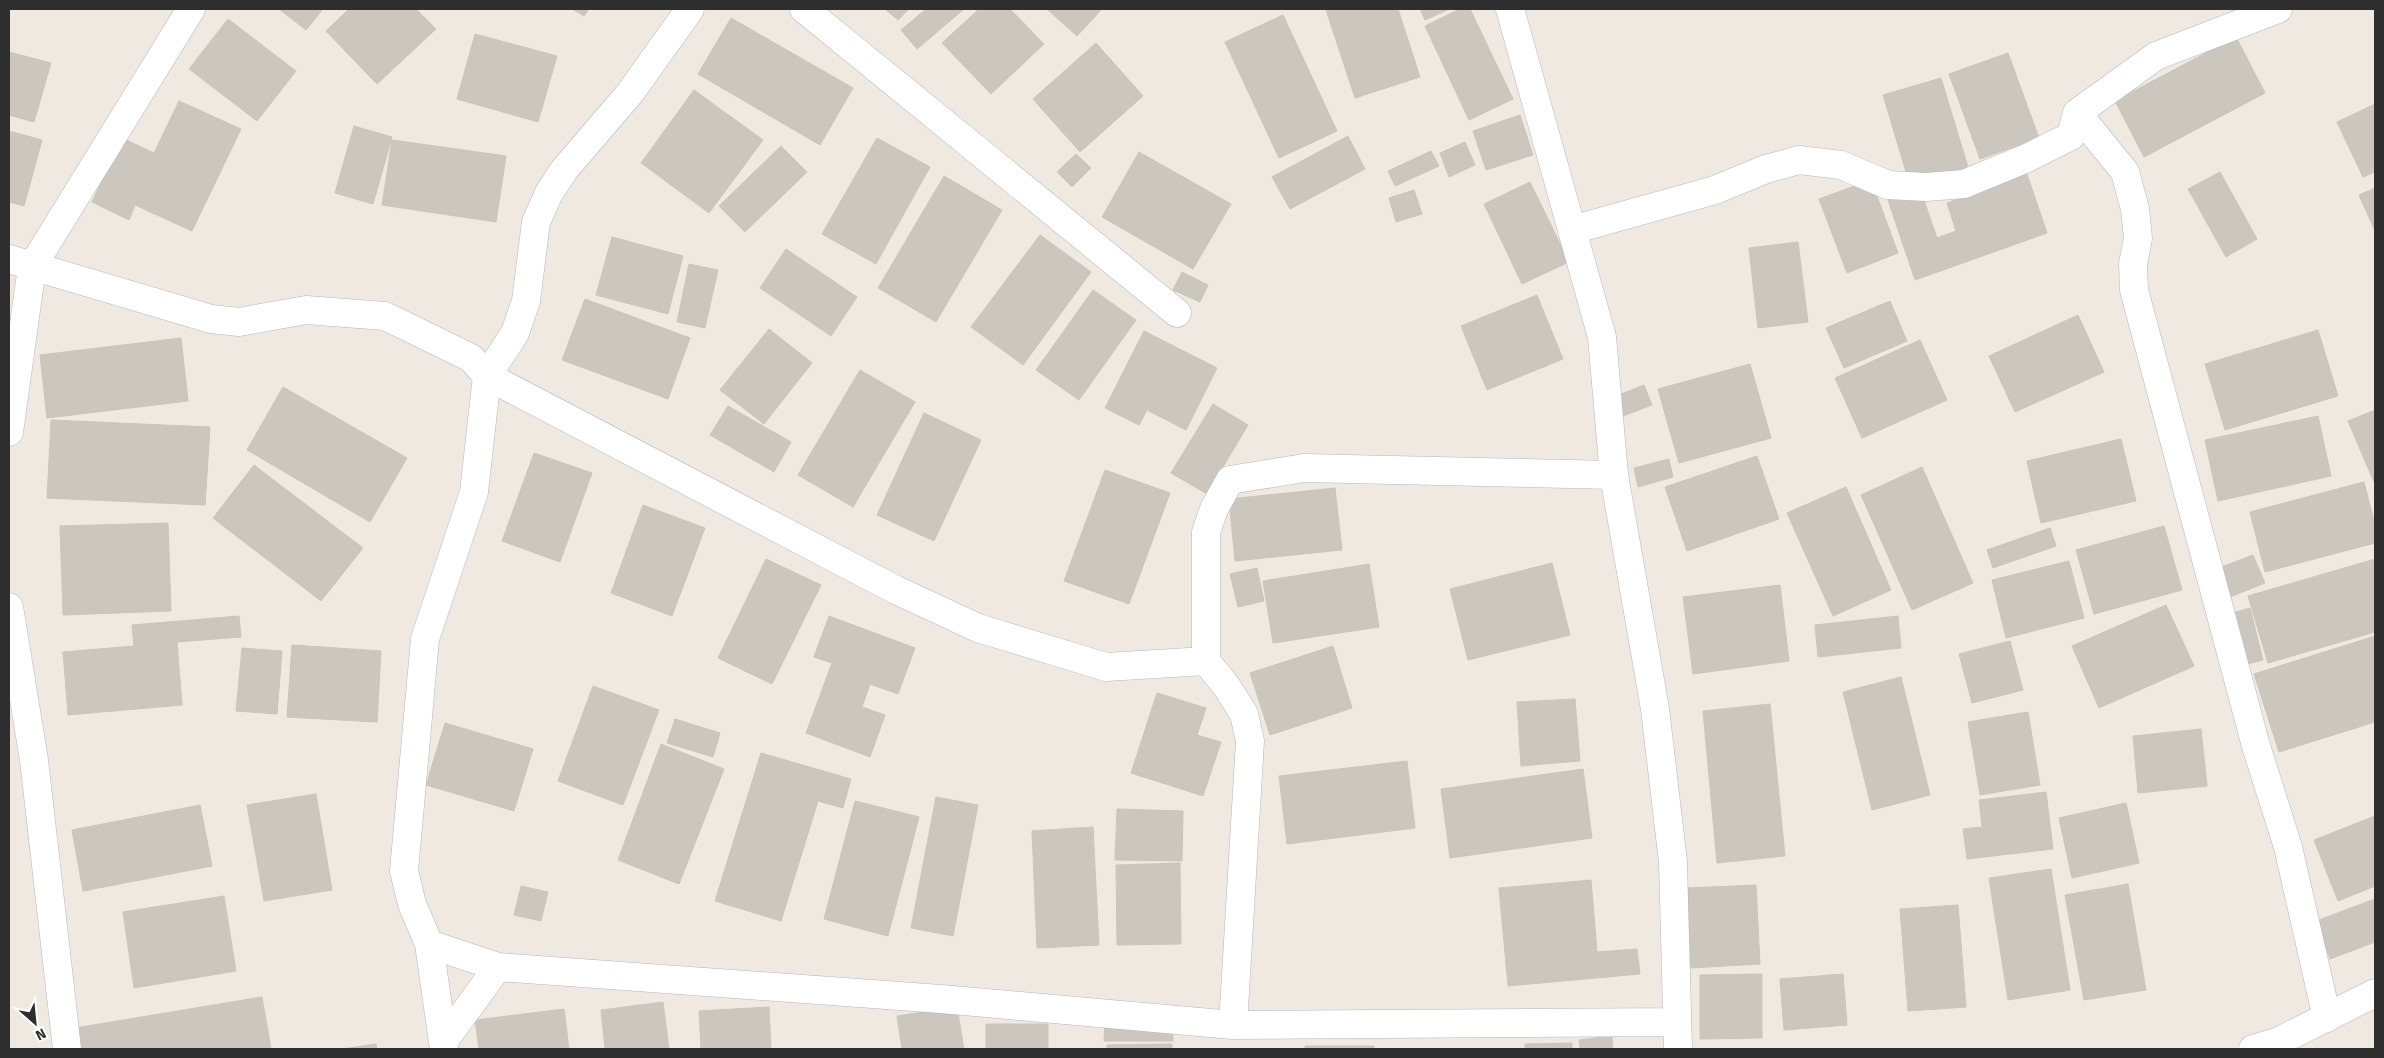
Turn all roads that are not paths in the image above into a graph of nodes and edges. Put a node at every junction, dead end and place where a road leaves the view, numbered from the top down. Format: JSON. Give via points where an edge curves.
{"nodes":[{"id":1,"x":190,"y":9,"type":"edge"},
{"id":2,"x":690,"y":9,"type":"edge"},
{"id":3,"x":804,"y":9,"type":"edge"},
{"id":4,"x":1510,"y":9,"type":"edge"},
{"id":5,"x":2278,"y":9,"type":"edge"},
{"id":6,"x":2077,"y":113,"type":"junction"},
{"id":7,"x":1572,"y":230,"type":"junction"},
{"id":8,"x":21,"y":263,"type":"edge"},
{"id":9,"x":1176,"y":313,"type":"dead end"},
{"id":10,"x":487,"y":376,"type":"junction"},
{"id":11,"x":9,"y":432,"type":"edge"},
{"id":12,"x":1614,"y":475,"type":"junction"},
{"id":13,"x":9,"y":607,"type":"edge"},
{"id":14,"x":1206,"y":661,"type":"junction"},
{"id":15,"x":429,"y":944,"type":"junction"},
{"id":16,"x":498,"y":968,"type":"junction"},
{"id":17,"x":2375,"y":993,"type":"edge"},
{"id":18,"x":2327,"y":1018,"type":"junction"},
{"id":19,"x":1676,"y":1022,"type":"junction"},
{"id":20,"x":1233,"y":1026,"type":"junction"},
{"id":21,"x":443,"y":1046,"type":"edge"},
{"id":22,"x":67,"y":1049,"type":"edge"},
{"id":23,"x":1678,"y":1049,"type":"edge"},
{"id":24,"x":2253,"y":1049,"type":"edge"}],
"edges":[{"from":1,"to":8,"type":"street"},
{"from":2,"to":10,"type":"street","via":[[630,93],[564,170],[549,194],[536,222],[526,301],[515,333]]},
{"from":3,"to":9,"type":"street"},
{"from":4,"to":7,"type":"street"},
{"from":5,"to":6,"type":"street","via":[[2156,56]]},
{"from":6,"to":7,"type":"street","via":[[2070,136],[1964,184],[1888,185],[1841,165],[1799,160],[1715,190]]},
{"from":6,"to":18,"type":"street","via":[[2125,172],[2137,228],[2134,290],[2256,746],[2288,847]]},
{"from":7,"to":12,"type":"street","via":[[1602,337]]},
{"from":8,"to":10,"type":"street","via":[[211,320],[239,322],[306,310],[385,316],[471,358]]},
{"from":8,"to":11,"type":"street"},
{"from":10,"to":14,"type":"street","via":[[896,590],[978,628],[1106,667]]},
{"from":10,"to":15,"type":"street","via":[[474,492],[424,639],[404,871],[412,904]]},
{"from":12,"to":14,"type":"street","via":[[1304,468],[1230,480],[1206,532]]},
{"from":12,"to":19,"type":"street","via":[[1656,708],[1673,862]]},
{"from":13,"to":22,"type":"street","via":[[34,760]]},
{"from":14,"to":20,"type":"street","via":[[1228,686],[1244,714],[1250,741]]},
{"from":15,"to":16,"type":"street"},
{"from":15,"to":21,"type":"street"},
{"from":16,"to":20,"type":"street","via":[[942,999]]},
{"from":16,"to":21,"type":"street"},
{"from":17,"to":18,"type":"street"},
{"from":18,"to":24,"type":"street","via":[[2277,1042]]},
{"from":19,"to":20,"type":"street"},
{"from":19,"to":23,"type":"street"}]}
